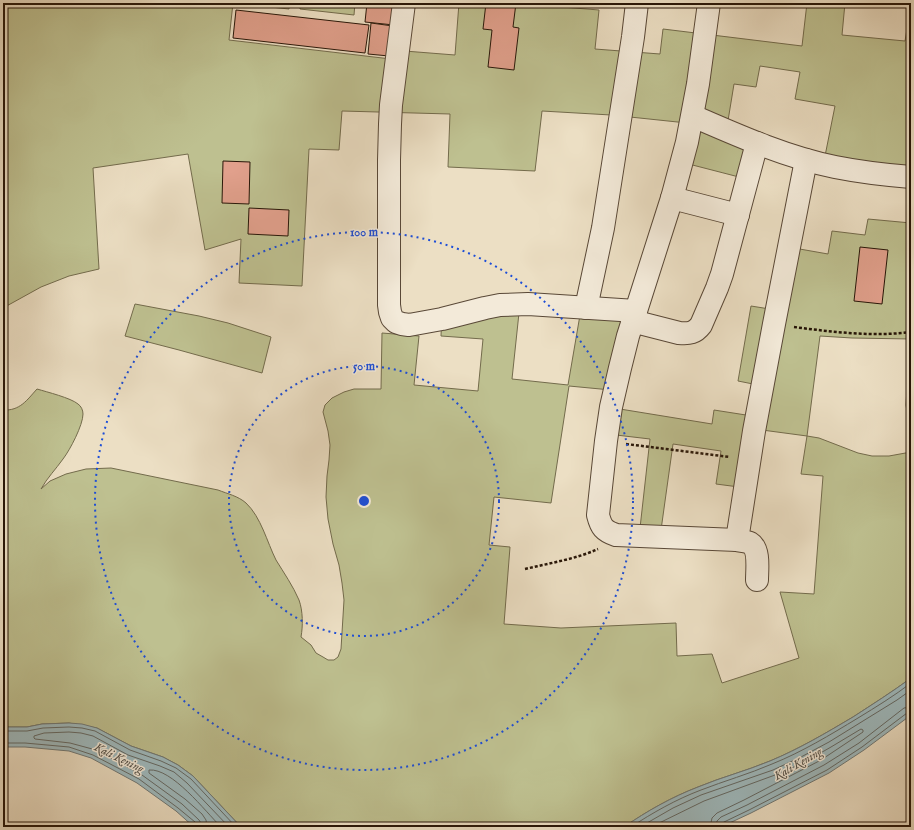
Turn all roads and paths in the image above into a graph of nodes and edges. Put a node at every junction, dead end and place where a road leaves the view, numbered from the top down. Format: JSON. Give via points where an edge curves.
{"nodes":[{"id":1,"x":404,"y":3,"type":"edge"},
{"id":2,"x":637,"y":3,"type":"edge"},
{"id":3,"x":709,"y":3,"type":"edge"},
{"id":4,"x":693,"y":116,"type":"junction"},
{"id":5,"x":757,"y":143,"type":"junction"},
{"id":6,"x":806,"y":160,"type":"junction"},
{"id":7,"x":911,"y":177,"type":"edge"},
{"id":8,"x":672,"y":198,"type":"junction"},
{"id":9,"x":738,"y":215,"type":"junction"},
{"id":10,"x":586,"y":308,"type":"junction"},
{"id":11,"x":634,"y":316,"type":"junction"},
{"id":12,"x":774,"y":324,"type":"junction"},
{"id":13,"x":911,"y":332,"type":"edge"},
{"id":14,"x":606,"y":441,"type":"junction"},
{"id":15,"x":750,"y":459,"type":"junction"},
{"id":16,"x":616,"y":535,"type":"junction"},
{"id":17,"x":737,"y":540,"type":"junction"},
{"id":18,"x":525,"y":569,"type":"dead end"},
{"id":19,"x":757,"y":580,"type":"dead end"}],
"edges":[{"from":1,"to":10,"type":"street","via":[[390,124],[389,305],[392,318],[396,322],[409,324],[442,320],[500,305]]},
{"from":2,"to":10,"type":"street","via":[[603,228]]},
{"from":3,"to":4,"type":"street"},
{"from":4,"to":5,"type":"street"},
{"from":4,"to":8,"type":"street"},
{"from":5,"to":6,"type":"street"},
{"from":5,"to":9,"type":"street"},
{"from":6,"to":7,"type":"street","via":[[871,173]]},
{"from":6,"to":12,"type":"street"},
{"from":8,"to":9,"type":"street"},
{"from":8,"to":11,"type":"street"},
{"from":9,"to":11,"type":"street","via":[[717,288],[705,319],[698,329],[687,334],[679,333]]},
{"from":10,"to":11,"type":"street"},
{"from":11,"to":14,"type":"street","via":[[611,407]]},
{"from":12,"to":13,"type":"path","via":[[860,334]]},
{"from":12,"to":15,"type":"street"},
{"from":14,"to":15,"type":"path"},
{"from":14,"to":16,"type":"street","via":[[598,515],[603,528],[608,533]]},
{"from":15,"to":17,"type":"street"},
{"from":16,"to":17,"type":"street"},
{"from":16,"to":18,"type":"path","via":[[602,547],[584,555]]},
{"from":17,"to":19,"type":"street","via":[[751,544],[755,548]]}]}
